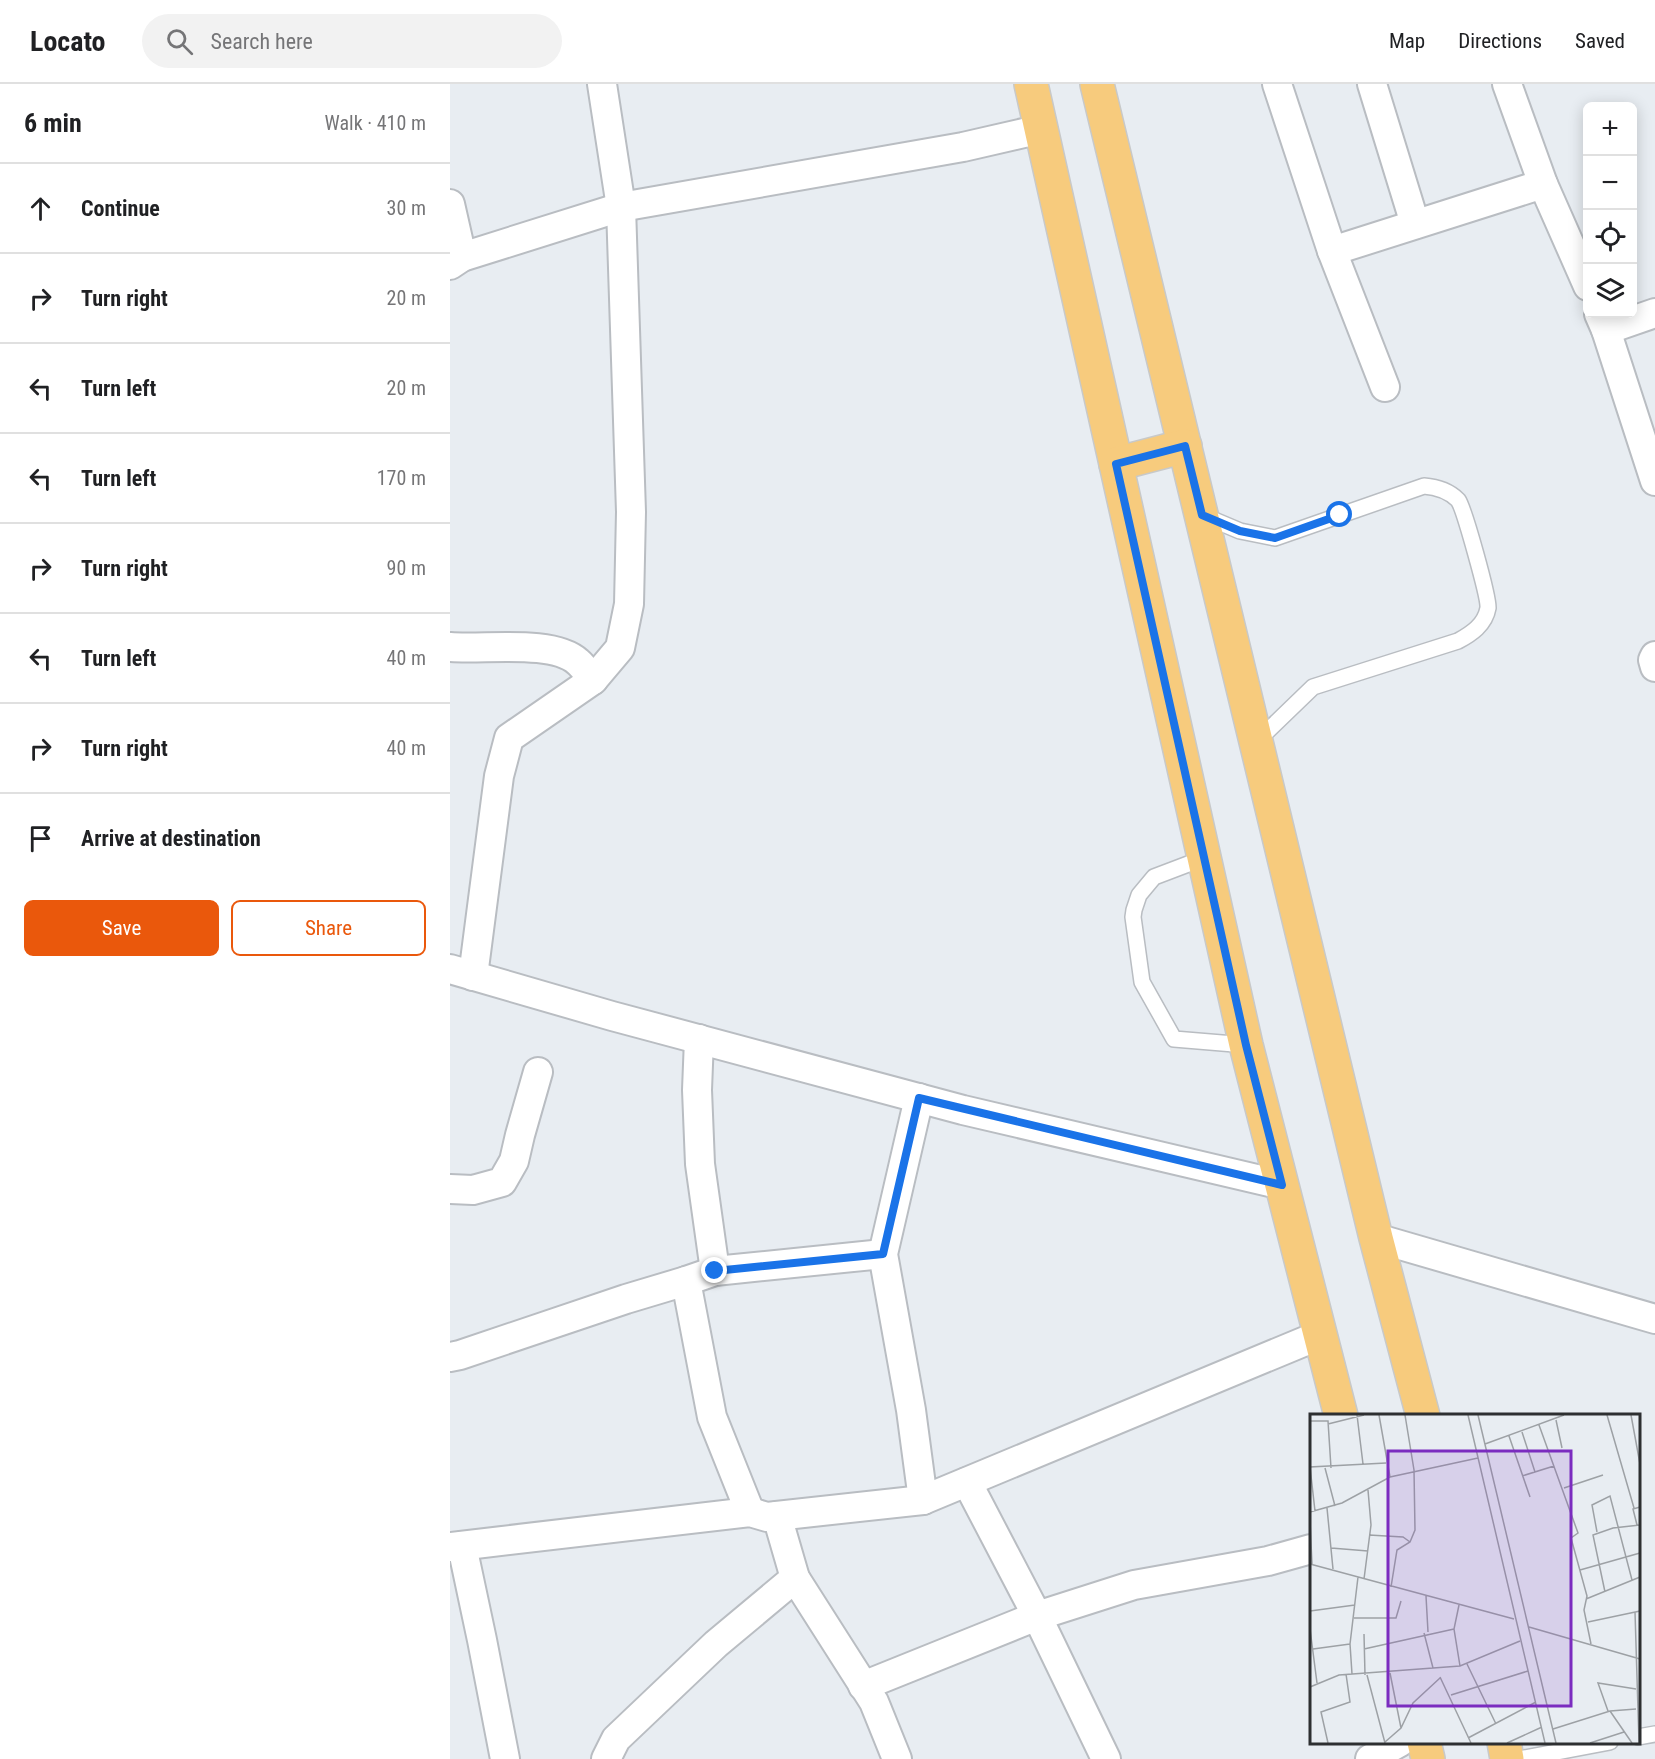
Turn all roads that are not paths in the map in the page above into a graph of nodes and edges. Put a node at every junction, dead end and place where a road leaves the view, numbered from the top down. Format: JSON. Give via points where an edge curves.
{"nodes":[{"id":1,"x":602,"y":84,"type":"edge"},
{"id":2,"x":1031,"y":84,"type":"edge"},
{"id":3,"x":1097,"y":84,"type":"edge"},
{"id":4,"x":1277,"y":84,"type":"edge"},
{"id":5,"x":1372,"y":84,"type":"edge"},
{"id":6,"x":1507,"y":84,"type":"edge"},
{"id":7,"x":1041,"y":129,"type":"junction"},
{"id":8,"x":1544,"y":184,"type":"junction"},
{"id":9,"x":450,"y":204,"type":"edge"},
{"id":10,"x":621,"y":207,"type":"junction"},
{"id":11,"x":1415,"y":225,"type":"junction"},
{"id":12,"x":1332,"y":251,"type":"junction"},
{"id":13,"x":456,"y":261,"type":"edge"},
{"id":14,"x":1583,"y":277,"type":"edge"},
{"id":15,"x":1655,"y":313,"type":"edge"},
{"id":16,"x":1603,"y":322,"type":"edge"},
{"id":17,"x":1385,"y":387,"type":"dead end"},
{"id":18,"x":1185,"y":446,"type":"junction"},
{"id":19,"x":1116,"y":464,"type":"junction"},
{"id":20,"x":1655,"y":481,"type":"edge"},
{"id":21,"x":1202,"y":515,"type":"junction"},
{"id":22,"x":450,"y":647,"type":"edge"},
{"id":23,"x":1655,"y":656,"type":"edge"},
{"id":24,"x":1655,"y":667,"type":"edge"},
{"id":25,"x":593,"y":680,"type":"junction"},
{"id":26,"x":1256,"y":742,"type":"junction"},
{"id":27,"x":1204,"y":858,"type":"junction"},
{"id":28,"x":462,"y":972,"type":"edge"},
{"id":29,"x":699,"y":1039,"type":"junction"},
{"id":30,"x":1246,"y":1045,"type":"junction"},
{"id":31,"x":538,"y":1072,"type":"dead end"},
{"id":32,"x":919,"y":1098,"type":"junction"},
{"id":33,"x":1282,"y":1185,"type":"junction"},
{"id":34,"x":450,"y":1189,"type":"edge"},
{"id":35,"x":1376,"y":1238,"type":"junction"},
{"id":36,"x":883,"y":1254,"type":"junction"},
{"id":37,"x":715,"y":1271,"type":"junction"},
{"id":38,"x":686,"y":1281,"type":"junction"},
{"id":39,"x":1655,"y":1318,"type":"edge"},
{"id":40,"x":1320,"y":1335,"type":"junction"},
{"id":41,"x":450,"y":1356,"type":"edge"},
{"id":42,"x":1340,"y":1414,"type":"edge"},
{"id":43,"x":1422,"y":1414,"type":"edge"},
{"id":44,"x":967,"y":1482,"type":"junction"},
{"id":45,"x":923,"y":1500,"type":"junction"},
{"id":46,"x":750,"y":1512,"type":"junction"},
{"id":47,"x":777,"y":1516,"type":"junction"},
{"id":48,"x":456,"y":1546,"type":"edge"},
{"id":49,"x":1310,"y":1549,"type":"edge"},
{"id":50,"x":795,"y":1578,"type":"junction"},
{"id":51,"x":1037,"y":1616,"type":"junction"},
{"id":52,"x":863,"y":1686,"type":"junction"},
{"id":53,"x":1655,"y":1734,"type":"edge"},
{"id":54,"x":1640,"y":1737,"type":"edge"},
{"id":55,"x":1398,"y":1744,"type":"edge"},
{"id":56,"x":1424,"y":1744,"type":"edge"},
{"id":57,"x":1504,"y":1744,"type":"edge"},
{"id":58,"x":1604,"y":1744,"type":"edge"},
{"id":59,"x":505,"y":1759,"type":"edge"},
{"id":60,"x":606,"y":1759,"type":"edge"},
{"id":61,"x":897,"y":1759,"type":"edge"},
{"id":62,"x":1106,"y":1759,"type":"edge"},
{"id":63,"x":1370,"y":1759,"type":"edge"},
{"id":64,"x":1428,"y":1759,"type":"edge"},
{"id":65,"x":1507,"y":1759,"type":"edge"},
{"id":66,"x":1519,"y":1759,"type":"edge"}],
"edges":[{"from":1,"to":10,"type":"street"},
{"from":2,"to":7,"type":"main road"},
{"from":3,"to":18,"type":"main road"},
{"from":4,"to":12,"type":"street"},
{"from":5,"to":11,"type":"street"},
{"from":6,"to":8,"type":"street"},
{"from":7,"to":10,"type":"street","via":[[963,147]]},
{"from":7,"to":19,"type":"main road"},
{"from":8,"to":11,"type":"street"},
{"from":8,"to":14,"type":"street"},
{"from":9,"to":13,"type":"street"},
{"from":10,"to":13,"type":"street"},
{"from":10,"to":25,"type":"street","via":[[631,512],[629,604],[620,648]]},
{"from":11,"to":12,"type":"street"},
{"from":12,"to":17,"type":"street"},
{"from":15,"to":16,"type":"street"},
{"from":16,"to":20,"type":"street"},
{"from":18,"to":19,"type":"main road"},
{"from":18,"to":21,"type":"main road"},
{"from":19,"to":27,"type":"main road"},
{"from":21,"to":26,"type":"main road"},
{"from":21,"to":26,"type":"lane","via":[[1240,531],[1275,538],[1424,486],[1436,487],[1459,502],[1475,548],[1488,607],[1473,633],[1312,687]]},
{"from":22,"to":25,"type":"street","via":[[561,652],[577,661]]},
{"from":23,"to":24,"type":"street"},
{"from":25,"to":28,"type":"street","via":[[509,738]]},
{"from":26,"to":35,"type":"main road"},
{"from":27,"to":30,"type":"main road"},
{"from":27,"to":30,"type":"lane","via":[[1154,877],[1139,895],[1133,917],[1142,982],[1174,1039]]},
{"from":28,"to":29,"type":"street"},
{"from":29,"to":32,"type":"street"},
{"from":29,"to":37,"type":"street","via":[[700,1164]]},
{"from":30,"to":33,"type":"main road"},
{"from":31,"to":34,"type":"street","via":[[514,1161],[502,1182],[473,1190]]},
{"from":32,"to":33,"type":"street"},
{"from":32,"to":36,"type":"street"},
{"from":33,"to":40,"type":"main road"},
{"from":35,"to":39,"type":"street"},
{"from":35,"to":43,"type":"main road"},
{"from":36,"to":37,"type":"street"},
{"from":36,"to":45,"type":"street"},
{"from":37,"to":38,"type":"street"},
{"from":38,"to":41,"type":"street"},
{"from":38,"to":46,"type":"street","via":[[712,1417]]},
{"from":40,"to":42,"type":"main road"},
{"from":40,"to":44,"type":"street"},
{"from":44,"to":45,"type":"street"},
{"from":44,"to":51,"type":"street"},
{"from":45,"to":47,"type":"street"},
{"from":46,"to":47,"type":"street"},
{"from":46,"to":48,"type":"street"},
{"from":47,"to":50,"type":"street"},
{"from":48,"to":59,"type":"street","via":[[482,1640]]},
{"from":49,"to":51,"type":"street","via":[[1134,1586]]},
{"from":50,"to":52,"type":"street"},
{"from":50,"to":60,"type":"street","via":[[716,1644],[616,1739]]},
{"from":51,"to":52,"type":"street"},
{"from":51,"to":62,"type":"street"},
{"from":52,"to":61,"type":"street","via":[[874,1702]]},
{"from":53,"to":54,"type":"lane"},
{"from":55,"to":63,"type":"street"},
{"from":56,"to":64,"type":"main road"},
{"from":57,"to":65,"type":"main road"},
{"from":58,"to":66,"type":"lane"}]}
